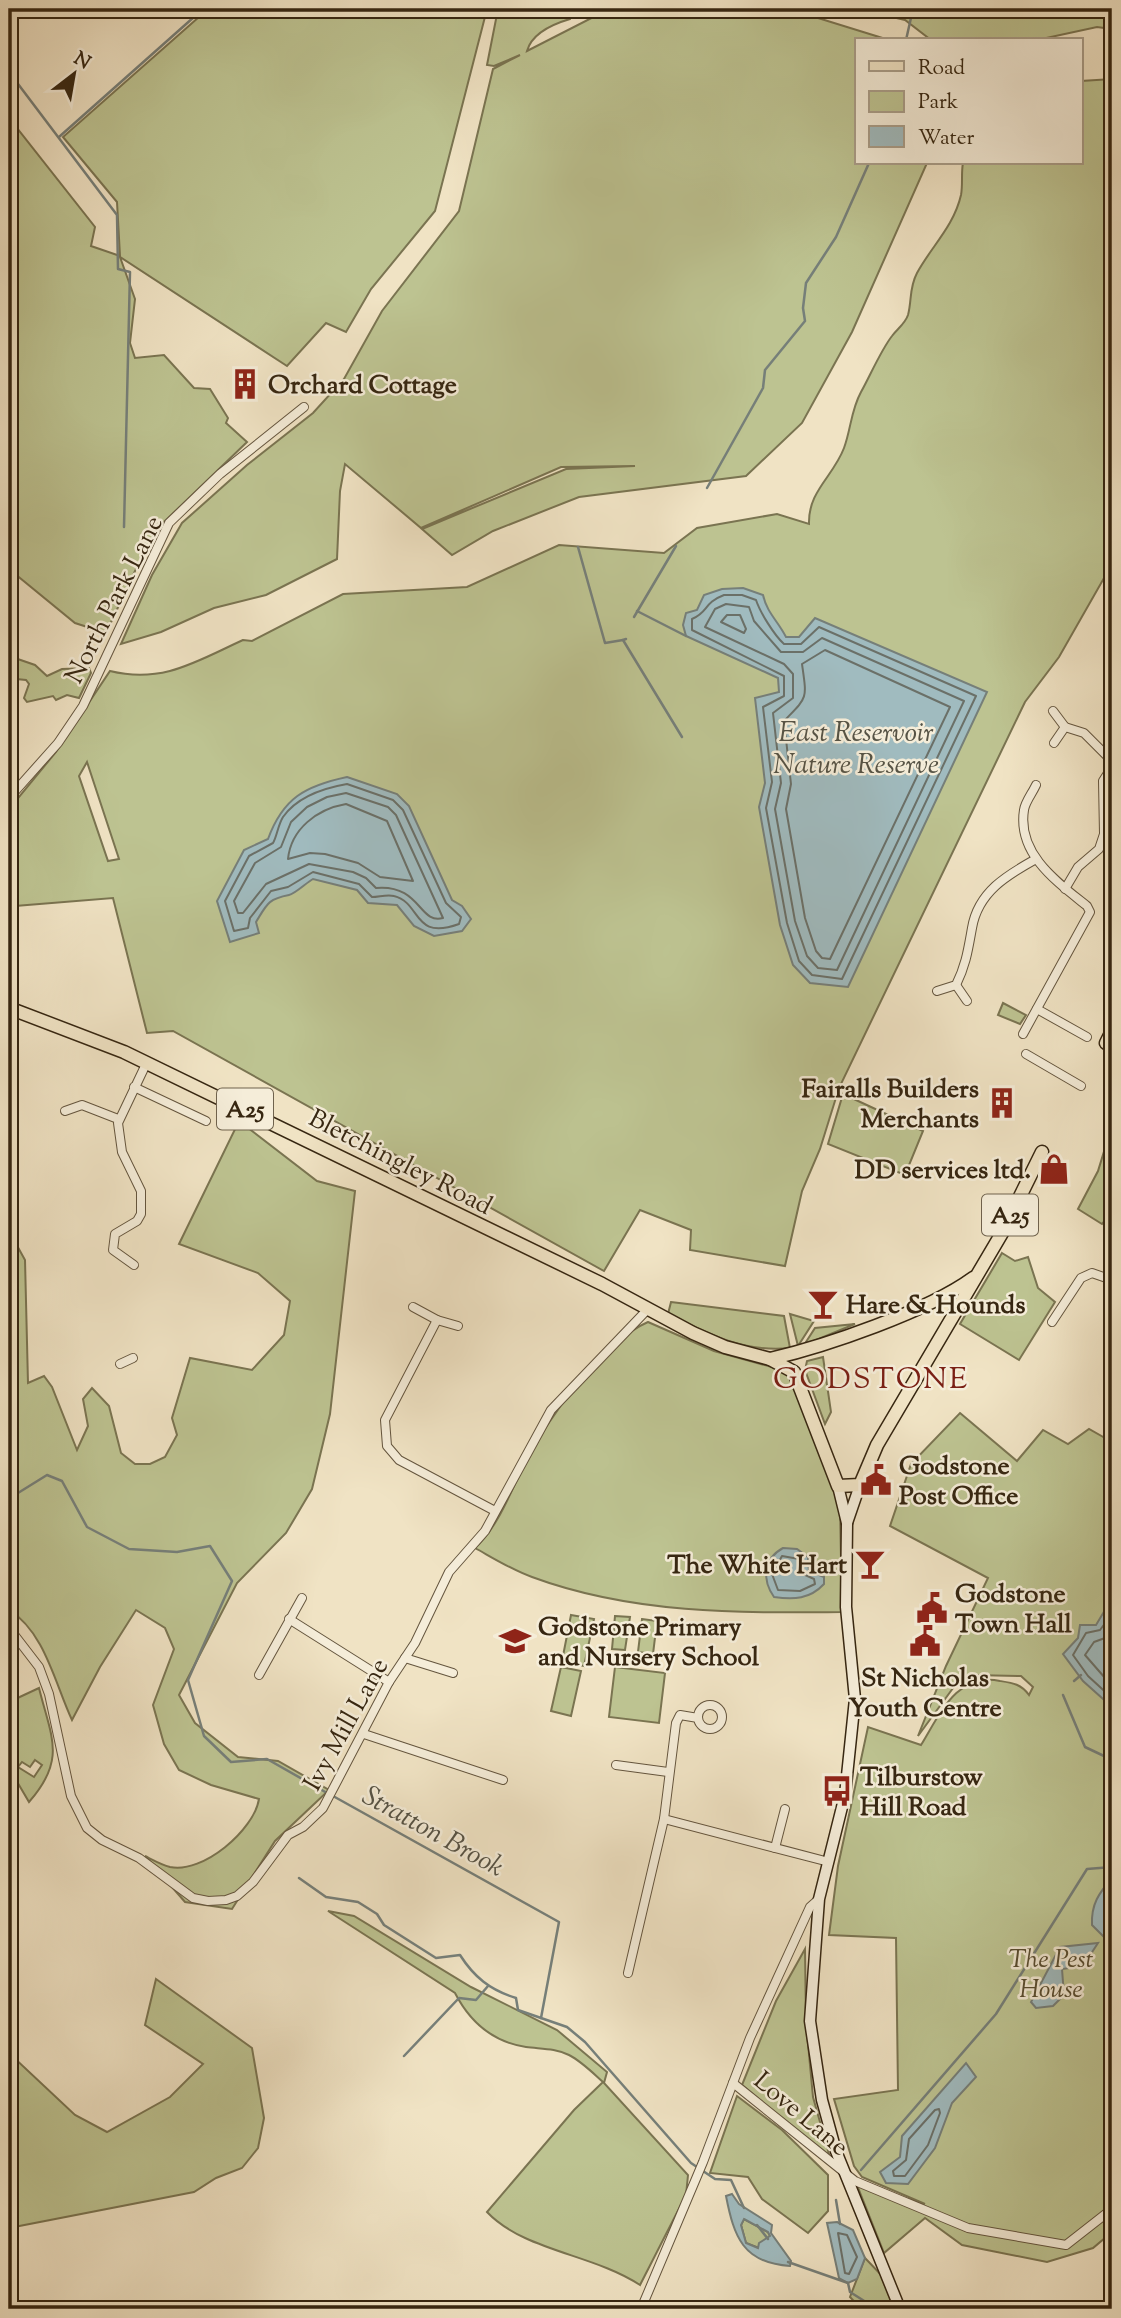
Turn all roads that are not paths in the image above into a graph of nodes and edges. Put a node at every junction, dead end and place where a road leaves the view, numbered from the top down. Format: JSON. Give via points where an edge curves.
{"nodes":[{"id":1,"x":304,"y":407,"type":"dead end"},
{"id":2,"x":1053,"y":711,"type":"dead end"},
{"id":3,"x":1065,"y":727,"type":"junction"},
{"id":4,"x":1054,"y":743,"type":"dead end"},
{"id":5,"x":1112,"y":761,"type":"edge"},
{"id":6,"x":1112,"y":767,"type":"edge"},
{"id":7,"x":1036,"y":785,"type":"dead end"},
{"id":8,"x":9,"y":798,"type":"edge"},
{"id":9,"x":1036,"y":859,"type":"junction"},
{"id":10,"x":1065,"y":889,"type":"junction"},
{"id":11,"x":956,"y":985,"type":"junction"},
{"id":12,"x":937,"y":990,"type":"dead end"},
{"id":13,"x":967,"y":1001,"type":"dead end"},
{"id":14,"x":9,"y":1007,"type":"edge"},
{"id":15,"x":1037,"y":1009,"type":"junction"},
{"id":16,"x":1023,"y":1034,"type":"dead end"},
{"id":17,"x":1087,"y":1037,"type":"dead end"},
{"id":18,"x":1026,"y":1054,"type":"dead end"},
{"id":19,"x":146,"y":1062,"type":"junction"},
{"id":20,"x":1082,"y":1086,"type":"dead end"},
{"id":21,"x":134,"y":1087,"type":"junction"},
{"id":22,"x":65,"y":1111,"type":"dead end"},
{"id":23,"x":118,"y":1119,"type":"junction"},
{"id":24,"x":206,"y":1121,"type":"dead end"},
{"id":25,"x":1042,"y":1152,"type":"dead end"},
{"id":26,"x":134,"y":1265,"type":"dead end"},
{"id":27,"x":976,"y":1276,"type":"junction"},
{"id":28,"x":1112,"y":1280,"type":"edge"},
{"id":29,"x":946,"y":1296,"type":"junction"},
{"id":30,"x":413,"y":1307,"type":"dead end"},
{"id":31,"x":647,"y":1310,"type":"junction"},
{"id":32,"x":955,"y":1313,"type":"junction"},
{"id":33,"x":438,"y":1320,"type":"junction"},
{"id":34,"x":1052,"y":1322,"type":"dead end"},
{"id":35,"x":458,"y":1326,"type":"dead end"},
{"id":36,"x":811,"y":1347,"type":"junction"},
{"id":37,"x":133,"y":1358,"type":"dead end"},
{"id":38,"x":770,"y":1359,"type":"junction"},
{"id":39,"x":120,"y":1364,"type":"dead end"},
{"id":40,"x":794,"y":1372,"type":"junction"},
{"id":41,"x":860,"y":1485,"type":"junction"},
{"id":42,"x":838,"y":1486,"type":"junction"},
{"id":43,"x":495,"y":1511,"type":"junction"},
{"id":44,"x":847,"y":1524,"type":"junction"},
{"id":45,"x":302,"y":1598,"type":"dead end"},
{"id":46,"x":289,"y":1619,"type":"junction"},
{"id":47,"x":9,"y":1628,"type":"edge"},
{"id":48,"x":405,"y":1658,"type":"junction"},
{"id":49,"x":453,"y":1673,"type":"dead end"},
{"id":50,"x":259,"y":1675,"type":"dead end"},
{"id":51,"x":389,"y":1682,"type":"junction"},
{"id":52,"x":698,"y":1718,"type":"dead end"},
{"id":53,"x":365,"y":1734,"type":"junction"},
{"id":54,"x":616,"y":1765,"type":"dead end"},
{"id":55,"x":668,"y":1772,"type":"junction"},
{"id":56,"x":503,"y":1780,"type":"dead end"},
{"id":57,"x":771,"y":1814,"type":"dead end"},
{"id":58,"x":664,"y":1819,"type":"junction"},
{"id":59,"x":775,"y":1848,"type":"junction"},
{"id":60,"x":829,"y":1862,"type":"junction"},
{"id":61,"x":819,"y":1899,"type":"junction"},
{"id":62,"x":628,"y":1973,"type":"dead end"},
{"id":63,"x":733,"y":2083,"type":"junction"},
{"id":64,"x":844,"y":2175,"type":"junction"},
{"id":65,"x":1112,"y":2209,"type":"edge"},
{"id":66,"x":641,"y":2309,"type":"edge"},
{"id":67,"x":900,"y":2309,"type":"edge"}],
"edges":[{"from":1,"to":8,"type":"street","name":"North Park Lane","via":[[220,474],[169,523],[83,706],[58,743]]},
{"from":2,"to":3,"type":"street"},
{"from":3,"to":4,"type":"street"},
{"from":3,"to":5,"type":"street","via":[[1084,733]]},
{"from":6,"to":10,"type":"street","via":[[1103,781],[1100,849],[1078,867]]},
{"from":7,"to":9,"type":"street","via":[[1024,809],[1027,837]]},
{"from":9,"to":10,"type":"street"},
{"from":9,"to":11,"type":"street","via":[[1003,877],[982,900],[972,925],[968,962]]},
{"from":10,"to":15,"type":"street","via":[[1087,906],[1089,916]]},
{"from":11,"to":12,"type":"street"},
{"from":11,"to":13,"type":"street"},
{"from":14,"to":19,"type":"main road","name":"Bletchingley Road","number":"A25"},
{"from":15,"to":16,"type":"street"},
{"from":15,"to":17,"type":"street"},
{"from":18,"to":20,"type":"street"},
{"from":19,"to":21,"type":"street"},
{"from":19,"to":31,"type":"main road","name":"Bletchingley Road","number":"A25"},
{"from":21,"to":23,"type":"street"},
{"from":21,"to":24,"type":"street"},
{"from":22,"to":23,"type":"street","via":[[82,1105]]},
{"from":23,"to":26,"type":"street","via":[[120,1144],[142,1202],[137,1221],[115,1234],[113,1250]]},
{"from":25,"to":27,"type":"main road","number":"A25"},
{"from":27,"to":29,"type":"main road"},
{"from":27,"to":32,"type":"main road","number":"A25"},
{"from":28,"to":34,"type":"street","via":[[1092,1273],[1081,1278]]},
{"from":29,"to":32,"type":"main road"},
{"from":29,"to":36,"type":"main road"},
{"from":30,"to":33,"type":"street"},
{"from":31,"to":38,"type":"main road","name":"Bletchingley Road","number":"A25","via":[[724,1347]]},
{"from":31,"to":43,"type":"street","name":"Ivy Mill Lane","via":[[551,1410]]},
{"from":32,"to":41,"type":"main road","number":"A25","via":[[877,1445]]},
{"from":33,"to":35,"type":"street"},
{"from":33,"to":43,"type":"street","via":[[385,1420],[387,1446],[399,1460]]},
{"from":36,"to":38,"type":"main road"},
{"from":36,"to":40,"type":"main road"},
{"from":37,"to":39,"type":"street"},
{"from":38,"to":40,"type":"main road","number":"A25"},
{"from":40,"to":42,"type":"main road"},
{"from":41,"to":42,"type":"main road"},
{"from":41,"to":44,"type":"main road"},
{"from":42,"to":44,"type":"main road"},
{"from":43,"to":48,"type":"street","name":"Ivy Mill Lane","via":[[476,1544],[449,1572]]},
{"from":44,"to":60,"type":"main road","via":[[846,1607],[855,1699],[845,1795]]},
{"from":45,"to":46,"type":"street"},
{"from":46,"to":50,"type":"street"},
{"from":46,"to":51,"type":"street"},
{"from":47,"to":53,"type":"street","name":"Ivy Mill Lane","via":[[39,1667],[71,1796],[87,1828],[139,1858],[192,1898],[217,1901],[237,1896],[253,1882],[288,1835],[316,1815]]},
{"from":48,"to":49,"type":"street"},
{"from":48,"to":51,"type":"street","name":"Ivy Mill Lane"},
{"from":51,"to":53,"type":"street","name":"Ivy Mill Lane"},
{"from":52,"to":55,"type":"street","via":[[681,1715],[676,1723]]},
{"from":53,"to":56,"type":"street"},
{"from":54,"to":55,"type":"street"},
{"from":55,"to":58,"type":"street"},
{"from":57,"to":59,"type":"street","via":[[783,1813]]},
{"from":58,"to":59,"type":"street"},
{"from":58,"to":62,"type":"street"},
{"from":59,"to":60,"type":"street"},
{"from":60,"to":61,"type":"main road"},
{"from":61,"to":63,"type":"street","via":[[810,1907]]},
{"from":61,"to":64,"type":"main road","via":[[810,2021],[822,2100]]},
{"from":63,"to":64,"type":"street","name":"Love Lane"},
{"from":63,"to":66,"type":"street"},
{"from":64,"to":65,"type":"street","name":"Love Lane","via":[[968,2228],[1066,2245]]},
{"from":64,"to":67,"type":"main road"}]}
